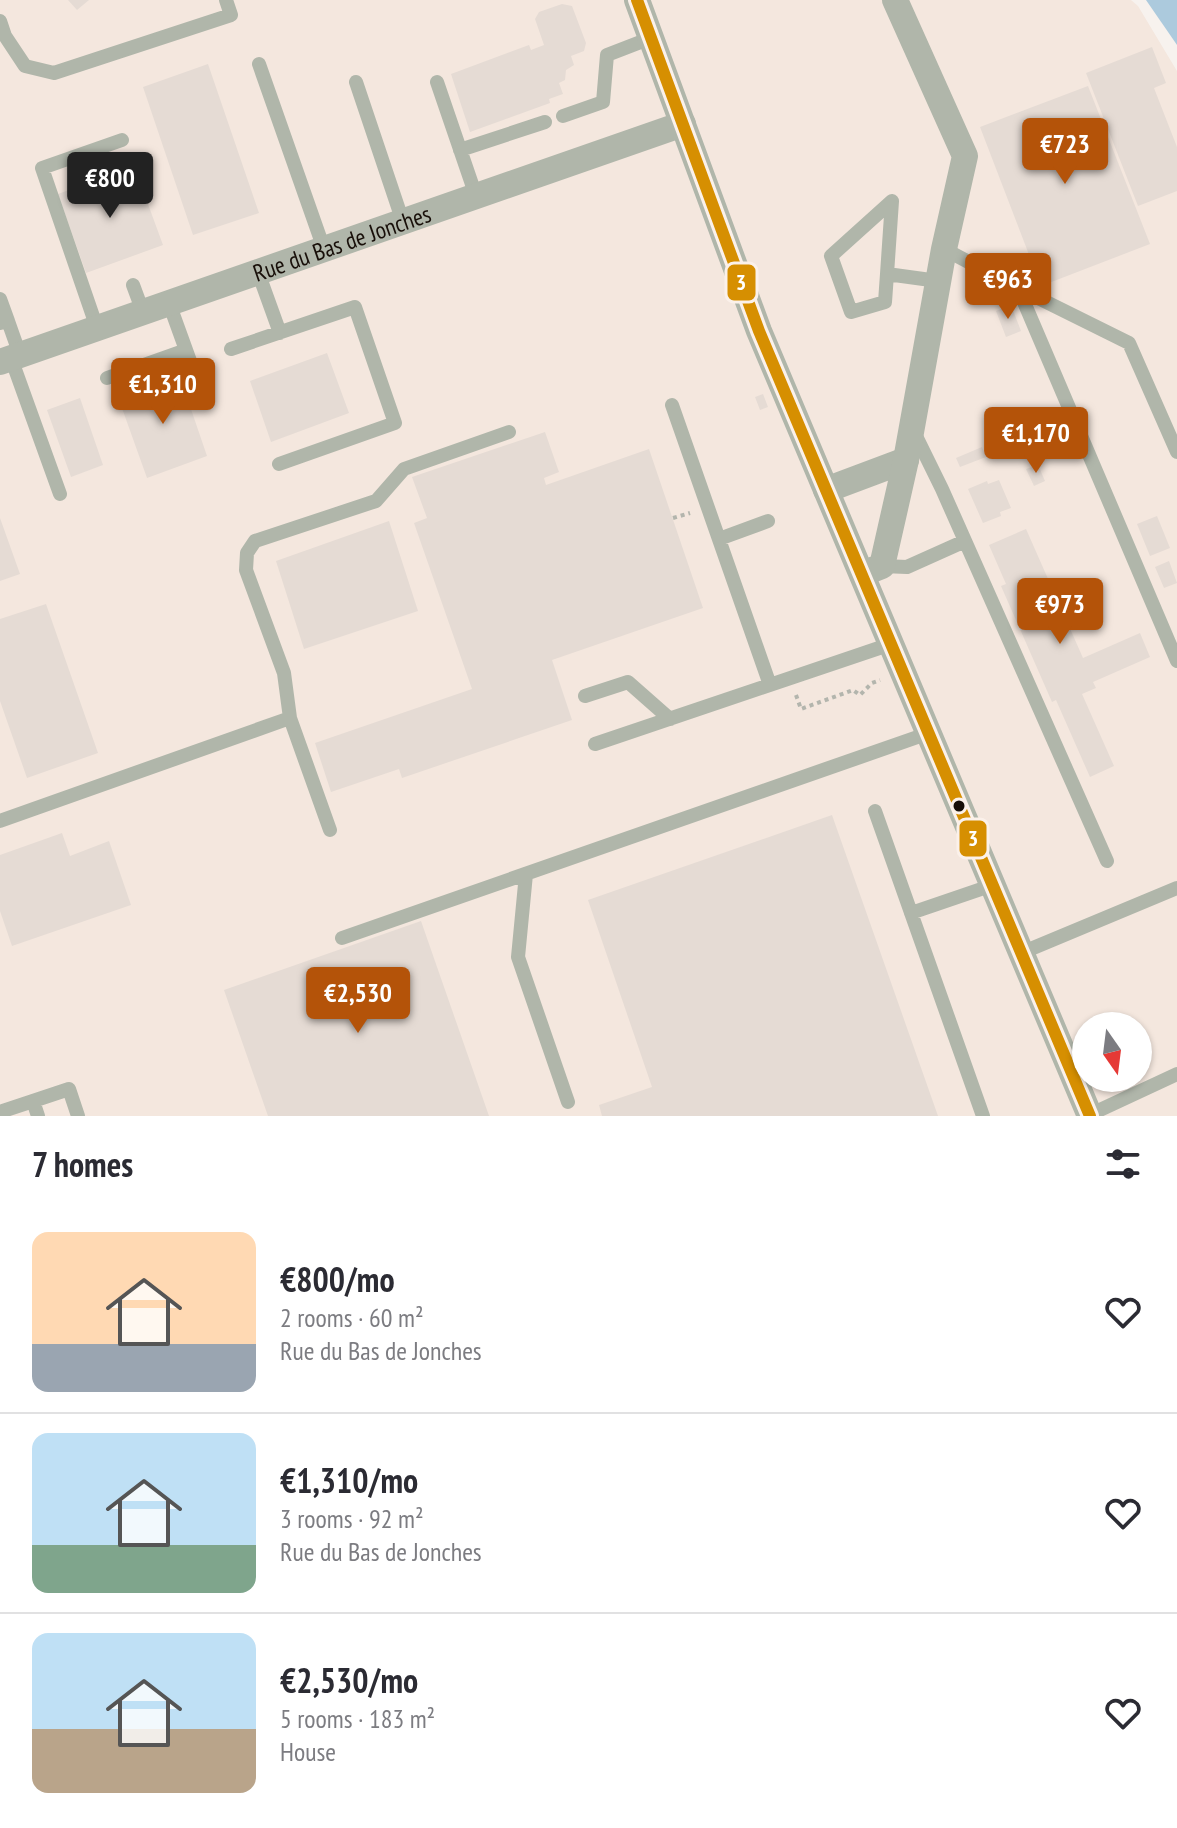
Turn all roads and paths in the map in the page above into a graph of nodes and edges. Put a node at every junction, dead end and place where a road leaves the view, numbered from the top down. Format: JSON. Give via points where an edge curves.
{"nodes":[{"id":1,"x":226,"y":0,"type":"edge"},
{"id":2,"x":637,"y":0,"type":"edge"},
{"id":3,"x":895,"y":0,"type":"edge"},
{"id":4,"x":0,"y":21,"type":"edge"},
{"id":5,"x":651,"y":38,"type":"junction"},
{"id":6,"x":259,"y":64,"type":"dead end"},
{"id":7,"x":356,"y":82,"type":"dead end"},
{"id":8,"x":437,"y":82,"type":"dead end"},
{"id":9,"x":563,"y":116,"type":"dead end"},
{"id":10,"x":545,"y":122,"type":"dead end"},
{"id":11,"x":683,"y":124,"type":"junction"},
{"id":12,"x":122,"y":140,"type":"dead end"},
{"id":13,"x":460,"y":150,"type":"junction"},
{"id":14,"x":476,"y":196,"type":"junction"},
{"id":15,"x":403,"y":222,"type":"junction"},
{"id":16,"x":324,"y":249,"type":"junction"},
{"id":17,"x":944,"y":249,"type":"junction"},
{"id":18,"x":258,"y":272,"type":"junction"},
{"id":19,"x":887,"y":274,"type":"junction"},
{"id":20,"x":938,"y":281,"type":"junction"},
{"id":21,"x":133,"y":285,"type":"dead end"},
{"id":22,"x":1018,"y":288,"type":"junction"},
{"id":23,"x":0,"y":299,"type":"edge"},
{"id":24,"x":169,"y":303,"type":"junction"},
{"id":25,"x":143,"y":312,"type":"junction"},
{"id":26,"x":4,"y":322,"type":"edge"},
{"id":27,"x":97,"y":328,"type":"junction"},
{"id":28,"x":280,"y":333,"type":"junction"},
{"id":29,"x":231,"y":349,"type":"dead end"},
{"id":30,"x":186,"y":350,"type":"junction"},
{"id":31,"x":10,"y":358,"type":"edge"},
{"id":32,"x":107,"y":378,"type":"dead end"},
{"id":33,"x":203,"y":397,"type":"dead end"},
{"id":34,"x":672,"y":405,"type":"dead end"},
{"id":35,"x":912,"y":428,"type":"junction"},
{"id":36,"x":509,"y":432,"type":"dead end"},
{"id":37,"x":1177,"y":452,"type":"edge"},
{"id":38,"x":906,"y":460,"type":"junction"},
{"id":39,"x":279,"y":464,"type":"dead end"},
{"id":40,"x":826,"y":490,"type":"junction"},
{"id":41,"x":60,"y":494,"type":"dead end"},
{"id":42,"x":768,"y":521,"type":"dead end"},
{"id":43,"x":719,"y":539,"type":"junction"},
{"id":44,"x":965,"y":541,"type":"junction"},
{"id":45,"x":872,"y":570,"type":"junction"},
{"id":46,"x":891,"y":644,"type":"junction"},
{"id":47,"x":1177,"y":661,"type":"edge"},
{"id":48,"x":882,"y":679,"type":"dead end"},
{"id":49,"x":770,"y":685,"type":"junction"},
{"id":50,"x":793,"y":686,"type":"dead end"},
{"id":51,"x":585,"y":696,"type":"dead end"},
{"id":52,"x":290,"y":718,"type":"junction"},
{"id":53,"x":670,"y":719,"type":"junction"},
{"id":54,"x":929,"y":733,"type":"junction"},
{"id":55,"x":595,"y":744,"type":"dead end"},
{"id":56,"x":875,"y":811,"type":"dead end"},
{"id":57,"x":0,"y":821,"type":"edge"},
{"id":58,"x":330,"y":830,"type":"dead end"},
{"id":59,"x":1107,"y":861,"type":"dead end"},
{"id":60,"x":526,"y":874,"type":"junction"},
{"id":61,"x":993,"y":885,"type":"junction"},
{"id":62,"x":1177,"y":888,"type":"edge"},
{"id":63,"x":911,"y":913,"type":"junction"},
{"id":64,"x":342,"y":938,"type":"dead end"},
{"id":65,"x":1021,"y":953,"type":"junction"},
{"id":66,"x":1177,"y":1074,"type":"edge"},
{"id":67,"x":33,"y":1101,"type":"junction"},
{"id":68,"x":568,"y":1102,"type":"dead end"},
{"id":69,"x":0,"y":1112,"type":"edge"},
{"id":70,"x":1089,"y":1115,"type":"edge"},
{"id":71,"x":38,"y":1116,"type":"edge"},
{"id":72,"x":78,"y":1116,"type":"edge"},
{"id":73,"x":983,"y":1116,"type":"edge"}],
"edges":[{"from":1,"to":4,"type":"lane","via":[[231,15],[54,73],[25,66]]},
{"from":2,"to":5,"type":"street"},
{"from":3,"to":17,"type":"street","via":[[965,156]]},
{"from":5,"to":9,"type":"lane","via":[[607,55],[603,102]]},
{"from":5,"to":11,"type":"street"},
{"from":6,"to":16,"type":"lane"},
{"from":7,"to":15,"type":"lane"},
{"from":8,"to":13,"type":"lane"},
{"from":10,"to":13,"type":"lane"},
{"from":11,"to":14,"type":"street","name":"Rue du Bas de Jonches"},
{"from":11,"to":40,"type":"street","via":[[759,331]]},
{"from":12,"to":27,"type":"lane","via":[[42,168]]},
{"from":13,"to":14,"type":"lane"},
{"from":14,"to":15,"type":"street","name":"Rue du Bas de Jonches"},
{"from":15,"to":16,"type":"street","name":"Rue du Bas de Jonches"},
{"from":16,"to":18,"type":"street","name":"Rue du Bas de Jonches"},
{"from":17,"to":20,"type":"street"},
{"from":17,"to":22,"type":"lane"},
{"from":18,"to":24,"type":"street","name":"Rue du Bas de Jonches"},
{"from":18,"to":28,"type":"lane"},
{"from":19,"to":19,"type":"lane","via":[[885,302],[851,312],[831,256],[892,201]]},
{"from":19,"to":20,"type":"lane"},
{"from":20,"to":35,"type":"street"},
{"from":21,"to":25,"type":"lane"},
{"from":22,"to":37,"type":"lane","via":[[1129,343]]},
{"from":22,"to":47,"type":"lane"},
{"from":23,"to":26,"type":"lane"},
{"from":24,"to":25,"type":"street","name":"Rue du Bas de Jonches"},
{"from":24,"to":30,"type":"lane"},
{"from":25,"to":27,"type":"street","name":"Rue du Bas de Jonches"},
{"from":26,"to":31,"type":"lane"},
{"from":27,"to":31,"type":"street","name":"Rue du Bas de Jonches"},
{"from":28,"to":29,"type":"lane"},
{"from":28,"to":39,"type":"lane","via":[[355,307],[395,423]]},
{"from":30,"to":32,"type":"lane"},
{"from":30,"to":33,"type":"lane"},
{"from":31,"to":41,"type":"lane"},
{"from":34,"to":43,"type":"lane"},
{"from":35,"to":38,"type":"street"},
{"from":35,"to":44,"type":"lane"},
{"from":36,"to":52,"type":"lane","via":[[404,469],[376,501],[255,541],[247,553],[246,570],[284,673]]},
{"from":38,"to":40,"type":"street"},
{"from":38,"to":45,"type":"street"},
{"from":40,"to":45,"type":"street"},
{"from":42,"to":43,"type":"lane"},
{"from":43,"to":49,"type":"lane"},
{"from":44,"to":45,"type":"lane","via":[[907,567]]},
{"from":44,"to":59,"type":"lane"},
{"from":45,"to":46,"type":"street"},
{"from":46,"to":49,"type":"lane"},
{"from":46,"to":54,"type":"street"},
{"from":48,"to":50,"type":"path","via":[[860,695],[853,690],[801,709]]},
{"from":49,"to":53,"type":"lane"},
{"from":51,"to":53,"type":"lane","via":[[628,682]]},
{"from":52,"to":57,"type":"lane"},
{"from":52,"to":58,"type":"lane"},
{"from":53,"to":55,"type":"lane"},
{"from":54,"to":60,"type":"lane"},
{"from":54,"to":61,"type":"street"},
{"from":56,"to":63,"type":"lane"},
{"from":60,"to":64,"type":"lane"},
{"from":60,"to":68,"type":"lane","via":[[518,957]]},
{"from":61,"to":63,"type":"lane"},
{"from":61,"to":65,"type":"street"},
{"from":62,"to":65,"type":"lane"},
{"from":63,"to":73,"type":"lane"},
{"from":65,"to":70,"type":"street"},
{"from":66,"to":70,"type":"lane"},
{"from":67,"to":69,"type":"lane"},
{"from":67,"to":71,"type":"lane"},
{"from":67,"to":72,"type":"lane","via":[[69,1089]]}]}
